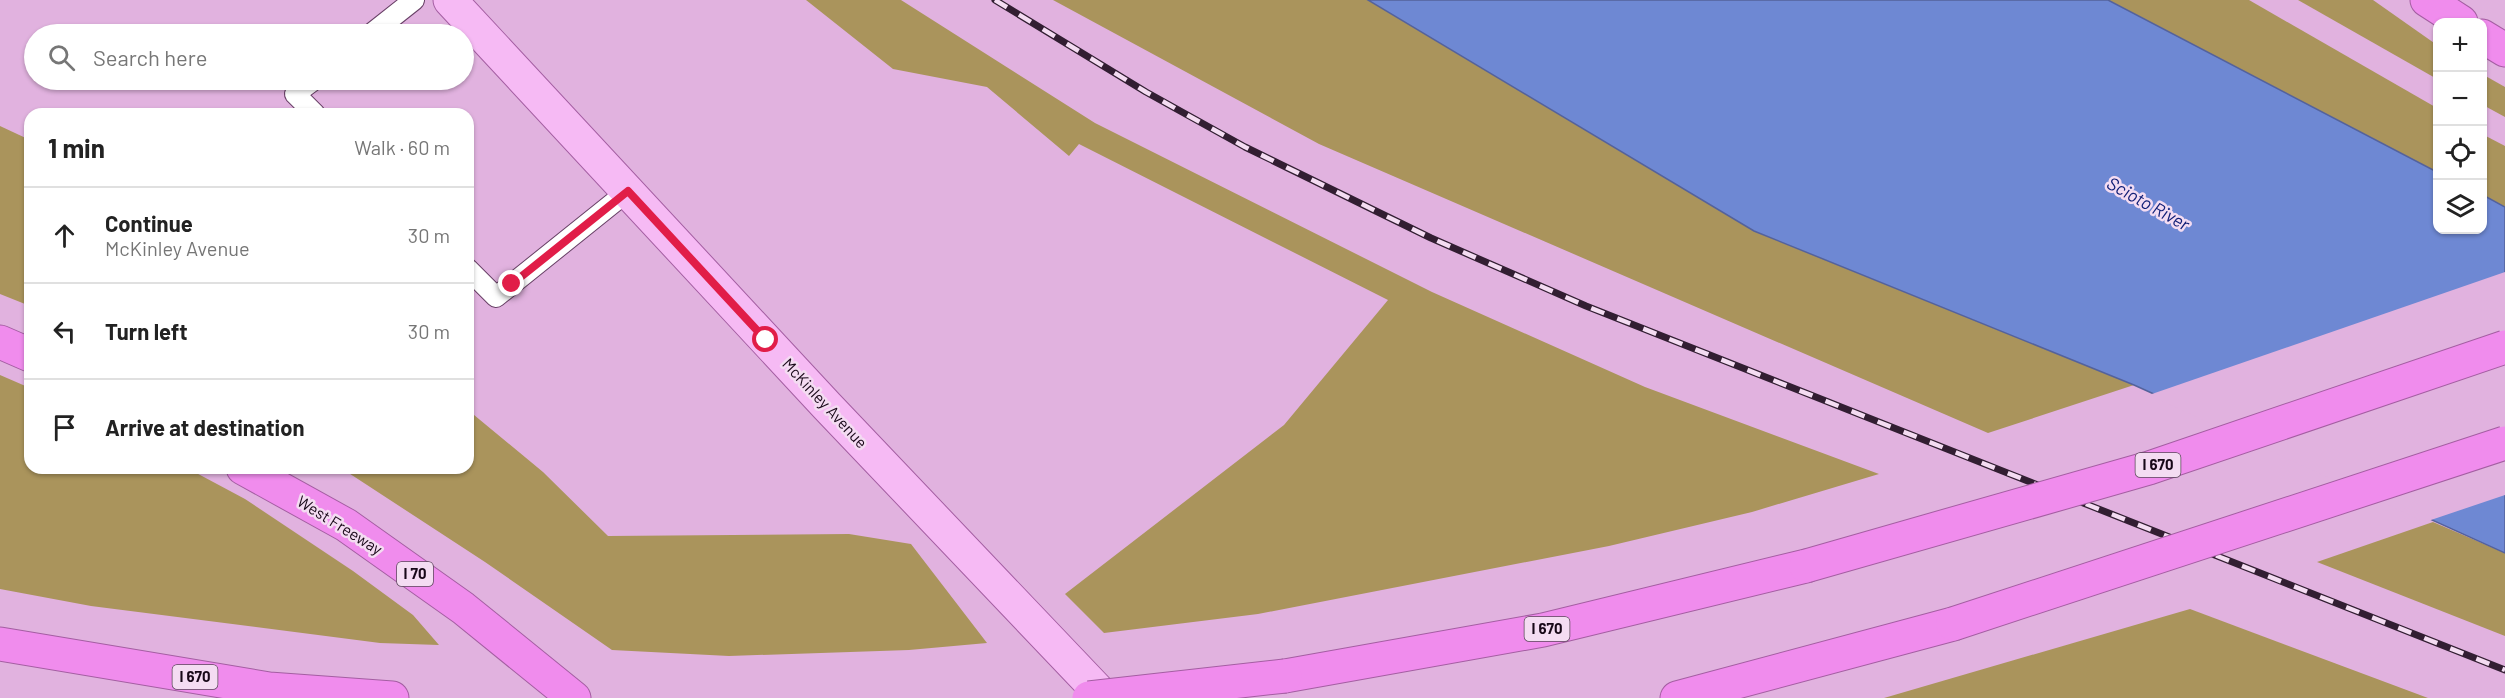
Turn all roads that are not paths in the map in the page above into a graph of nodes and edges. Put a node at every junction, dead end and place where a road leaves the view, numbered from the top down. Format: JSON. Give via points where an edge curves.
{"nodes":[{"id":1,"x":414,"y":0,"type":"edge"},
{"id":2,"x":450,"y":0,"type":"edge"},
{"id":3,"x":2427,"y":0,"type":"edge"},
{"id":4,"x":2455,"y":18,"type":"edge"},
{"id":5,"x":384,"y":24,"type":"edge"},
{"id":6,"x":472,"y":24,"type":"edge"},
{"id":7,"x":474,"y":26,"type":"edge"},
{"id":8,"x":2487,"y":39,"type":"edge"},
{"id":9,"x":2505,"y":50,"type":"edge"},
{"id":10,"x":300,"y":90,"type":"edge"},
{"id":11,"x":309,"y":108,"type":"edge"},
{"id":12,"x":628,"y":191,"type":"junction"},
{"id":13,"x":474,"y":275,"type":"edge"},
{"id":14,"x":0,"y":342,"type":"edge"},
{"id":15,"x":2505,"y":347,"type":"edge"},
{"id":16,"x":24,"y":352,"type":"edge"},
{"id":17,"x":2505,"y":443,"type":"edge"},
{"id":18,"x":254,"y":474,"type":"edge"},
{"id":19,"x":0,"y":644,"type":"edge"},
{"id":20,"x":392,"y":698,"type":"edge"},
{"id":21,"x":574,"y":698,"type":"edge"},
{"id":22,"x":1089,"y":698,"type":"edge"},
{"id":23,"x":1105,"y":698,"type":"edge"},
{"id":24,"x":1677,"y":698,"type":"edge"}],
"edges":[{"from":1,"to":5,"type":"lane"},
{"from":2,"to":6,"type":"main road","name":"McKinley Avenue"},
{"from":3,"to":4,"type":"highway"},
{"from":7,"to":12,"type":"main road","name":"McKinley Avenue"},
{"from":8,"to":9,"type":"highway"},
{"from":10,"to":11,"type":"lane","via":[[295,94]]},
{"from":12,"to":13,"type":"lane","via":[[496,297]]},
{"from":12,"to":23,"type":"main road","name":"McKinley Avenue"},
{"from":14,"to":16,"type":"highway"},
{"from":15,"to":22,"type":"highway","number":"I 670","bridge":true,"via":[[2149,468],[1806,566],[1543,630],[1285,676]]},
{"from":17,"to":24,"type":"highway","bridge":true,"via":[[1953,624]]},
{"from":18,"to":21,"type":"highway","name":"West Freeway","number":"I 70","via":[[346,525],[463,608]]},
{"from":19,"to":20,"type":"highway","number":"I 670","via":[[269,689]]}]}
